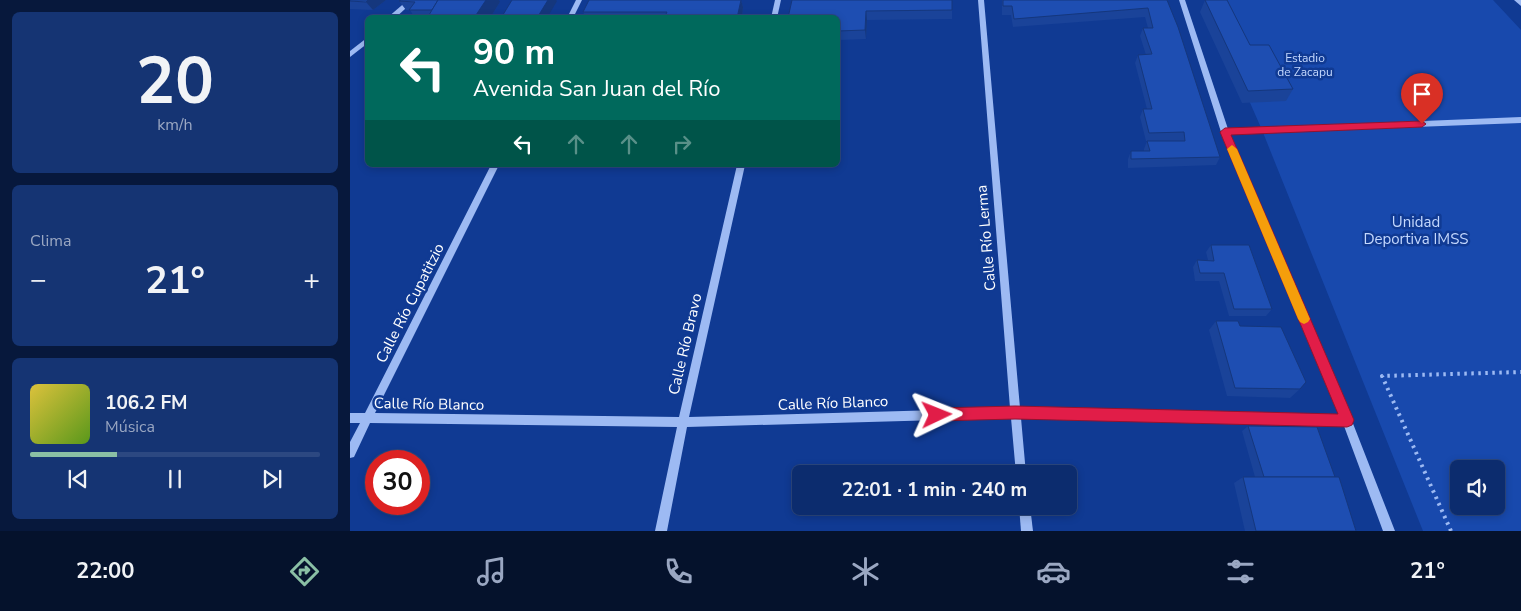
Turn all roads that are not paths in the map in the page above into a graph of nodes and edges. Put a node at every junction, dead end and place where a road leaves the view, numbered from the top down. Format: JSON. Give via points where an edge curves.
{"nodes":[{"id":1,"x":412,"y":0,"type":"edge"},
{"id":2,"x":579,"y":0,"type":"edge"},
{"id":3,"x":778,"y":0,"type":"edge"},
{"id":4,"x":981,"y":0,"type":"edge"},
{"id":5,"x":1182,"y":0,"type":"edge"},
{"id":6,"x":1518,"y":0,"type":"edge"},
{"id":7,"x":1521,"y":4,"type":"edge"},
{"id":8,"x":394,"y":15,"type":"edge"},
{"id":9,"x":572,"y":15,"type":"edge"},
{"id":10,"x":775,"y":15,"type":"edge"},
{"id":11,"x":365,"y":42,"type":"edge"},
{"id":12,"x":350,"y":55,"type":"edge"},
{"id":13,"x":1521,"y":120,"type":"edge"},
{"id":14,"x":1225,"y":132,"type":"junction"},
{"id":15,"x":494,"y":167,"type":"edge"},
{"id":16,"x":741,"y":167,"type":"edge"},
{"id":17,"x":1015,"y":413,"type":"junction"},
{"id":18,"x":350,"y":418,"type":"edge"},
{"id":19,"x":367,"y":418,"type":"junction"},
{"id":20,"x":1347,"y":420,"type":"junction"},
{"id":21,"x":683,"y":422,"type":"junction"},
{"id":22,"x":350,"y":453,"type":"edge"},
{"id":23,"x":1020,"y":465,"type":"edge"},
{"id":24,"x":1025,"y":515,"type":"edge"},
{"id":25,"x":661,"y":531,"type":"edge"},
{"id":26,"x":1027,"y":531,"type":"edge"},
{"id":27,"x":1389,"y":531,"type":"edge"}],
"edges":[{"from":1,"to":8,"type":"street"},
{"from":2,"to":9,"type":"street"},
{"from":3,"to":10,"type":"street"},
{"from":4,"to":17,"type":"street","name":"Calle Río Lerma"},
{"from":5,"to":14,"type":"street"},
{"from":6,"to":7,"type":"street"},
{"from":11,"to":12,"type":"street"},
{"from":13,"to":14,"type":"street"},
{"from":14,"to":20,"type":"street"},
{"from":15,"to":19,"type":"street","name":"Calle Río Cupatitzio"},
{"from":16,"to":21,"type":"street","name":"Calle Río Bravo"},
{"from":17,"to":20,"type":"street","name":"Calle Río Blanco"},
{"from":17,"to":21,"type":"street","name":"Calle Río Blanco"},
{"from":17,"to":23,"type":"street","name":"Calle Río Lerma"},
{"from":18,"to":19,"type":"street","name":"Calle Río Blanco"},
{"from":19,"to":21,"type":"street","name":"Calle Río Blanco"},
{"from":19,"to":22,"type":"street","name":"Calle Río Cupatitzio"},
{"from":20,"to":27,"type":"street"},
{"from":21,"to":25,"type":"street","name":"Calle Río Bravo"},
{"from":24,"to":26,"type":"street"}]}
